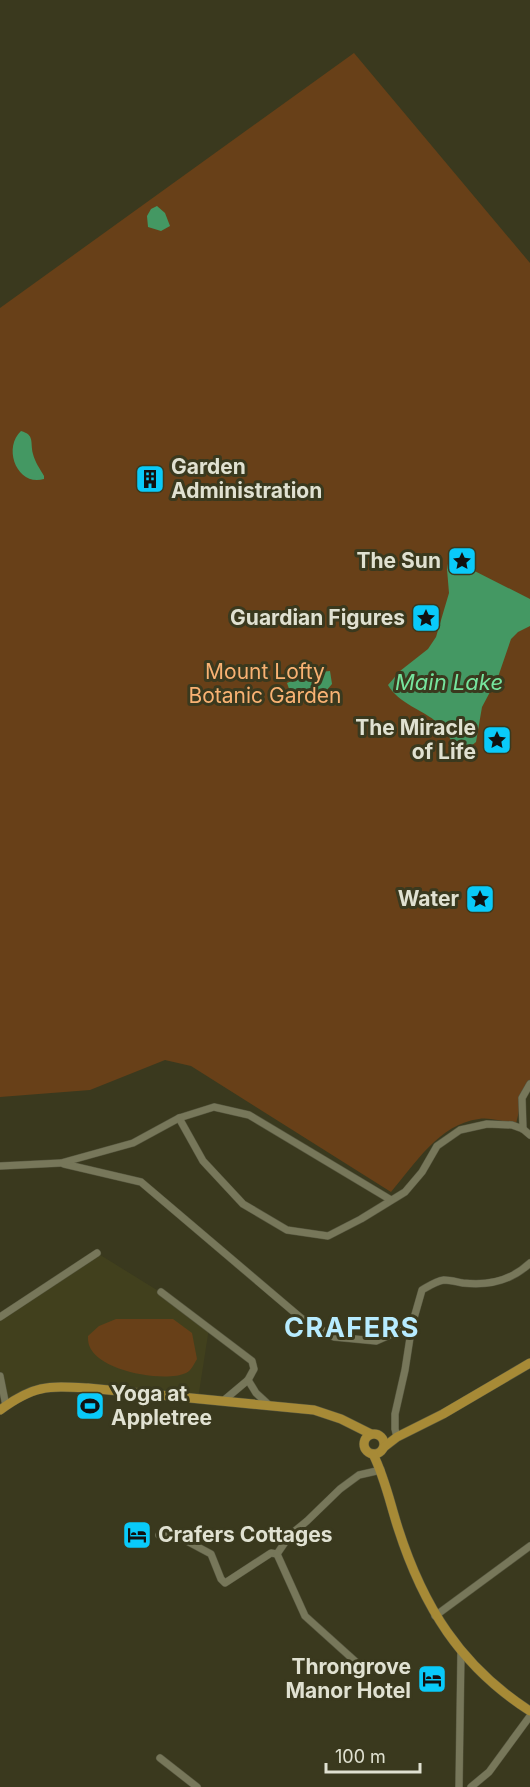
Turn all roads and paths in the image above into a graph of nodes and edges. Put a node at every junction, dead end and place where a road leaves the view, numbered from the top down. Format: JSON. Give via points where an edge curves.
{"nodes":[{"id":1,"x":530,"y":1084,"type":"edge"},
{"id":2,"x":179,"y":1118,"type":"junction"},
{"id":3,"x":523,"y":1129,"type":"junction"},
{"id":4,"x":530,"y":1135,"type":"edge"},
{"id":5,"x":61,"y":1163,"type":"junction"},
{"id":6,"x":0,"y":1166,"type":"edge"},
{"id":7,"x":391,"y":1200,"type":"junction"},
{"id":8,"x":97,"y":1253,"type":"dead end"},
{"id":9,"x":530,"y":1263,"type":"edge"},
{"id":10,"x":160,"y":1292,"type":"dead end"},
{"id":11,"x":0,"y":1317,"type":"edge"},
{"id":12,"x":412,"y":1325,"type":"junction"},
{"id":13,"x":530,"y":1363,"type":"edge"},
{"id":14,"x":0,"y":1376,"type":"edge"},
{"id":15,"x":248,"y":1380,"type":"junction"},
{"id":16,"x":223,"y":1401,"type":"junction"},
{"id":17,"x":269,"y":1405,"type":"junction"},
{"id":18,"x":2,"y":1409,"type":"edge"},
{"id":19,"x":371,"y":1436,"type":"junction"},
{"id":20,"x":397,"y":1437,"type":"junction"},
{"id":21,"x":383,"y":1448,"type":"junction"},
{"id":22,"x":373,"y":1454,"type":"junction"},
{"id":23,"x":381,"y":1470,"type":"junction"},
{"id":24,"x":159,"y":1535,"type":"dead end"},
{"id":25,"x":530,"y":1546,"type":"edge"},
{"id":26,"x":278,"y":1554,"type":"junction"},
{"id":27,"x":435,"y":1616,"type":"junction"},
{"id":28,"x":461,"y":1652,"type":"junction"},
{"id":29,"x":366,"y":1671,"type":"dead end"},
{"id":30,"x":530,"y":1711,"type":"edge"},
{"id":31,"x":530,"y":1716,"type":"edge"},
{"id":32,"x":160,"y":1758,"type":"dead end"},
{"id":33,"x":197,"y":1787,"type":"edge"},
{"id":34,"x":459,"y":1787,"type":"edge"},
{"id":35,"x":471,"y":1787,"type":"edge"}],
"edges":[{"from":1,"to":3,"type":"street","via":[[522,1098]]},
{"from":2,"to":5,"type":"street","via":[[133,1143]]},
{"from":2,"to":7,"type":"street","via":[[214,1107],[249,1114]]},
{"from":2,"to":7,"type":"street","via":[[203,1161],[243,1204],[287,1230],[328,1236]]},
{"from":3,"to":4,"type":"street"},
{"from":3,"to":7,"type":"street","via":[[487,1124],[460,1130],[437,1146],[405,1192]]},
{"from":5,"to":6,"type":"street"},
{"from":5,"to":12,"type":"street","via":[[141,1182],[301,1318],[334,1337],[376,1341]]},
{"from":8,"to":11,"type":"street"},
{"from":9,"to":12,"type":"street","via":[[519,1274],[498,1282],[466,1284],[444,1280],[431,1284],[422,1290]]},
{"from":10,"to":15,"type":"street","via":[[252,1361],[254,1369]]},
{"from":12,"to":20,"type":"street","via":[[395,1414]]},
{"from":13,"to":20,"type":"main road"},
{"from":14,"to":18,"type":"street"},
{"from":15,"to":16,"type":"street"},
{"from":15,"to":17,"type":"street"},
{"from":16,"to":17,"type":"main road"},
{"from":16,"to":18,"type":"main road","via":[[57,1386],[32,1390]]},
{"from":17,"to":19,"type":"main road","via":[[314,1410]]},
{"from":19,"to":20,"type":"main road"},
{"from":19,"to":21,"type":"main road","via":[[384,1440]]},
{"from":19,"to":22,"type":"main road","via":[[364,1448]]},
{"from":20,"to":21,"type":"main road"},
{"from":21,"to":22,"type":"main road"},
{"from":21,"to":23,"type":"main road"},
{"from":22,"to":23,"type":"main road"},
{"from":23,"to":26,"type":"street","via":[[359,1475],[340,1489],[290,1535]]},
{"from":23,"to":27,"type":"main road","via":[[411,1566]]},
{"from":24,"to":26,"type":"street","via":[[183,1539],[210,1554],[225,1583],[271,1553]]},
{"from":25,"to":27,"type":"street"},
{"from":26,"to":29,"type":"street","via":[[305,1616]]},
{"from":27,"to":28,"type":"main road"},
{"from":28,"to":30,"type":"main road","via":[[494,1686]]},
{"from":28,"to":34,"type":"street"},
{"from":31,"to":35,"type":"street","via":[[489,1772]]},
{"from":32,"to":33,"type":"street"}]}
